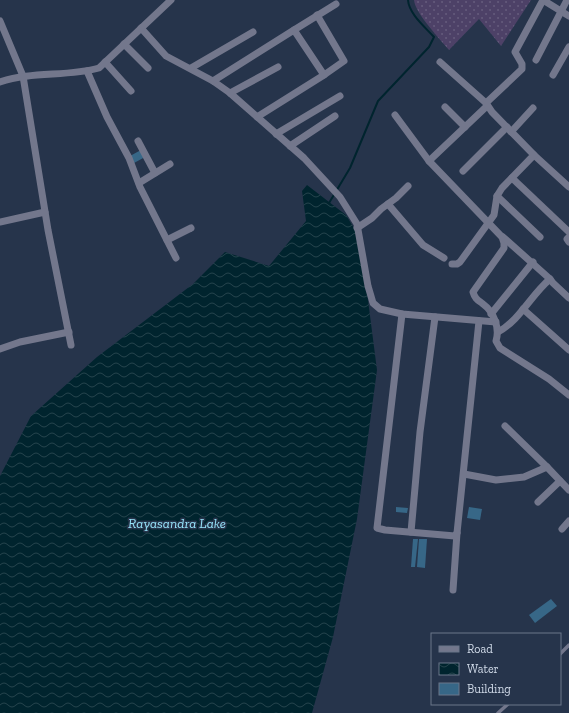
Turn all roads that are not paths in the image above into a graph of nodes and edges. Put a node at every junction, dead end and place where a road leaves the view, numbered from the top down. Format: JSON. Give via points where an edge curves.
{"nodes":[{"id":1,"x":170,"y":0,"type":"edge"},
{"id":2,"x":543,"y":0,"type":"edge"},
{"id":3,"x":567,"y":0,"type":"edge"},
{"id":4,"x":336,"y":4,"type":"dead end"},
{"id":5,"x":562,"y":12,"type":"junction"},
{"id":6,"x":317,"y":15,"type":"junction"},
{"id":7,"x":569,"y":16,"type":"edge"},
{"id":8,"x":0,"y":21,"type":"edge"},
{"id":9,"x":141,"y":28,"type":"junction"},
{"id":10,"x":294,"y":30,"type":"junction"},
{"id":11,"x":253,"y":32,"type":"dead end"},
{"id":12,"x":124,"y":44,"type":"junction"},
{"id":13,"x":569,"y":47,"type":"edge"},
{"id":14,"x":536,"y":60,"type":"dead end"},
{"id":15,"x":105,"y":62,"type":"junction"},
{"id":16,"x":440,"y":62,"type":"dead end"},
{"id":17,"x":278,"y":67,"type":"dead end"},
{"id":18,"x":148,"y":68,"type":"dead end"},
{"id":19,"x":191,"y":68,"type":"junction"},
{"id":20,"x":87,"y":71,"type":"junction"},
{"id":21,"x":324,"y":74,"type":"junction"},
{"id":22,"x":553,"y":75,"type":"dead end"},
{"id":23,"x":23,"y":76,"type":"junction"},
{"id":24,"x":213,"y":81,"type":"junction"},
{"id":25,"x":0,"y":82,"type":"edge"},
{"id":26,"x":131,"y":91,"type":"dead end"},
{"id":27,"x":230,"y":93,"type":"junction"},
{"id":28,"x":340,"y":96,"type":"dead end"},
{"id":29,"x":486,"y":105,"type":"junction"},
{"id":30,"x":445,"y":107,"type":"dead end"},
{"id":31,"x":533,"y":108,"type":"dead end"},
{"id":32,"x":394,"y":115,"type":"dead end"},
{"id":33,"x":335,"y":116,"type":"dead end"},
{"id":34,"x":257,"y":117,"type":"junction"},
{"id":35,"x":465,"y":127,"type":"junction"},
{"id":36,"x":509,"y":130,"type":"junction"},
{"id":37,"x":276,"y":134,"type":"junction"},
{"id":38,"x":138,"y":141,"type":"dead end"},
{"id":39,"x":290,"y":146,"type":"junction"},
{"id":40,"x":534,"y":155,"type":"junction"},
{"id":41,"x":429,"y":162,"type":"junction"},
{"id":42,"x":170,"y":164,"type":"dead end"},
{"id":43,"x":463,"y":171,"type":"dead end"},
{"id":44,"x":155,"y":173,"type":"junction"},
{"id":45,"x":512,"y":178,"type":"junction"},
{"id":46,"x":139,"y":183,"type":"junction"},
{"id":47,"x":408,"y":186,"type":"dead end"},
{"id":48,"x":569,"y":187,"type":"edge"},
{"id":49,"x":497,"y":196,"type":"junction"},
{"id":50,"x":388,"y":204,"type":"junction"},
{"id":51,"x":45,"y":212,"type":"junction"},
{"id":52,"x":0,"y":222,"type":"edge"},
{"id":53,"x":489,"y":223,"type":"junction"},
{"id":54,"x":191,"y":228,"type":"dead end"},
{"id":55,"x":357,"y":228,"type":"junction"},
{"id":56,"x":569,"y":232,"type":"edge"},
{"id":57,"x":540,"y":236,"type":"dead end"},
{"id":58,"x":502,"y":237,"type":"junction"},
{"id":59,"x":569,"y":237,"type":"edge"},
{"id":60,"x":167,"y":240,"type":"junction"},
{"id":61,"x":569,"y":242,"type":"edge"},
{"id":62,"x":176,"y":258,"type":"dead end"},
{"id":63,"x":444,"y":258,"type":"dead end"},
{"id":64,"x":533,"y":262,"type":"junction"},
{"id":65,"x":452,"y":264,"type":"dead end"},
{"id":66,"x":550,"y":279,"type":"junction"},
{"id":67,"x":569,"y":298,"type":"edge"},
{"id":68,"x":523,"y":309,"type":"junction"},
{"id":69,"x":402,"y":314,"type":"junction"},
{"id":70,"x":491,"y":314,"type":"junction"},
{"id":71,"x":435,"y":317,"type":"junction"},
{"id":72,"x":479,"y":321,"type":"junction"},
{"id":73,"x":496,"y":322,"type":"junction"},
{"id":74,"x":69,"y":332,"type":"junction"},
{"id":75,"x":498,"y":332,"type":"junction"},
{"id":76,"x":71,"y":345,"type":"dead end"},
{"id":77,"x":0,"y":348,"type":"edge"},
{"id":78,"x":569,"y":350,"type":"edge"},
{"id":79,"x":569,"y":394,"type":"edge"},
{"id":80,"x":505,"y":426,"type":"dead end"},
{"id":81,"x":547,"y":467,"type":"junction"},
{"id":82,"x":464,"y":474,"type":"junction"},
{"id":83,"x":560,"y":481,"type":"junction"},
{"id":84,"x":569,"y":490,"type":"edge"},
{"id":85,"x":538,"y":502,"type":"dead end"},
{"id":86,"x":569,"y":521,"type":"edge"},
{"id":87,"x":562,"y":528,"type":"dead end"},
{"id":88,"x":411,"y":532,"type":"junction"},
{"id":89,"x":457,"y":533,"type":"junction"},
{"id":90,"x":453,"y":590,"type":"dead end"},
{"id":91,"x":569,"y":645,"type":"edge"},
{"id":92,"x":561,"y":653,"type":"edge"},
{"id":93,"x":507,"y":705,"type":"edge"},
{"id":94,"x":498,"y":713,"type":"edge"}],
"edges":[{"from":1,"to":9,"type":"street"},
{"from":2,"to":5,"type":"street"},
{"from":2,"to":29,"type":"street","via":[[515,52],[522,69]]},
{"from":3,"to":5,"type":"street"},
{"from":4,"to":6,"type":"street"},
{"from":5,"to":7,"type":"street"},
{"from":5,"to":14,"type":"street"},
{"from":6,"to":10,"type":"street"},
{"from":6,"to":21,"type":"street","via":[[344,61]]},
{"from":8,"to":23,"type":"street"},
{"from":9,"to":12,"type":"street"},
{"from":9,"to":19,"type":"street","via":[[166,56]]},
{"from":10,"to":21,"type":"street"},
{"from":10,"to":24,"type":"street"},
{"from":11,"to":19,"type":"street"},
{"from":12,"to":15,"type":"street"},
{"from":12,"to":18,"type":"street"},
{"from":13,"to":22,"type":"street"},
{"from":15,"to":20,"type":"street","via":[[99,68]]},
{"from":15,"to":26,"type":"street"},
{"from":16,"to":29,"type":"street"},
{"from":17,"to":27,"type":"street"},
{"from":19,"to":24,"type":"street"},
{"from":20,"to":23,"type":"street"},
{"from":20,"to":46,"type":"street"},
{"from":21,"to":34,"type":"street"},
{"from":23,"to":25,"type":"street"},
{"from":23,"to":51,"type":"street"},
{"from":24,"to":27,"type":"street"},
{"from":27,"to":34,"type":"street"},
{"from":28,"to":37,"type":"street"},
{"from":29,"to":35,"type":"street"},
{"from":29,"to":36,"type":"street"},
{"from":30,"to":35,"type":"street"},
{"from":31,"to":36,"type":"street"},
{"from":32,"to":41,"type":"street"},
{"from":33,"to":39,"type":"street"},
{"from":34,"to":37,"type":"street"},
{"from":35,"to":41,"type":"street"},
{"from":36,"to":40,"type":"street"},
{"from":36,"to":43,"type":"street"},
{"from":37,"to":39,"type":"street"},
{"from":38,"to":44,"type":"street"},
{"from":39,"to":55,"type":"street","via":[[340,197]]},
{"from":40,"to":45,"type":"street"},
{"from":40,"to":48,"type":"street"},
{"from":41,"to":53,"type":"street"},
{"from":42,"to":44,"type":"street"},
{"from":44,"to":46,"type":"street"},
{"from":45,"to":49,"type":"street"},
{"from":45,"to":56,"type":"street"},
{"from":46,"to":60,"type":"street"},
{"from":47,"to":50,"type":"street"},
{"from":49,"to":53,"type":"street","via":[[494,215]]},
{"from":49,"to":57,"type":"street"},
{"from":50,"to":55,"type":"street"},
{"from":50,"to":63,"type":"street","via":[[423,245]]},
{"from":51,"to":52,"type":"street"},
{"from":51,"to":74,"type":"street"},
{"from":53,"to":58,"type":"street"},
{"from":53,"to":65,"type":"street","via":[[460,262]]},
{"from":54,"to":60,"type":"street"},
{"from":55,"to":69,"type":"street","via":[[373,303],[380,309]]},
{"from":58,"to":64,"type":"street"},
{"from":58,"to":70,"type":"street","via":[[504,248],[473,292],[476,299],[485,304]]},
{"from":59,"to":61,"type":"street"},
{"from":60,"to":62,"type":"street"},
{"from":64,"to":66,"type":"street"},
{"from":64,"to":70,"type":"street"},
{"from":66,"to":67,"type":"street"},
{"from":66,"to":68,"type":"street"},
{"from":68,"to":75,"type":"street","via":[[513,322]]},
{"from":68,"to":78,"type":"street"},
{"from":69,"to":71,"type":"street"},
{"from":69,"to":88,"type":"street","via":[[377,528]]},
{"from":70,"to":73,"type":"street"},
{"from":71,"to":72,"type":"street"},
{"from":71,"to":88,"type":"street","via":[[420,432]]},
{"from":72,"to":73,"type":"street"},
{"from":72,"to":82,"type":"street"},
{"from":73,"to":75,"type":"street"},
{"from":74,"to":76,"type":"street"},
{"from":74,"to":77,"type":"street"},
{"from":75,"to":79,"type":"street","via":[[496,341],[500,348]]},
{"from":80,"to":81,"type":"street"},
{"from":81,"to":82,"type":"street","via":[[524,477],[496,480]]},
{"from":81,"to":83,"type":"street"},
{"from":82,"to":89,"type":"street"},
{"from":83,"to":84,"type":"street"},
{"from":83,"to":85,"type":"street"},
{"from":86,"to":87,"type":"street"},
{"from":88,"to":89,"type":"street","via":[[455,536]]},
{"from":89,"to":90,"type":"street"},
{"from":91,"to":92,"type":"lane"},
{"from":93,"to":94,"type":"lane"}]}
